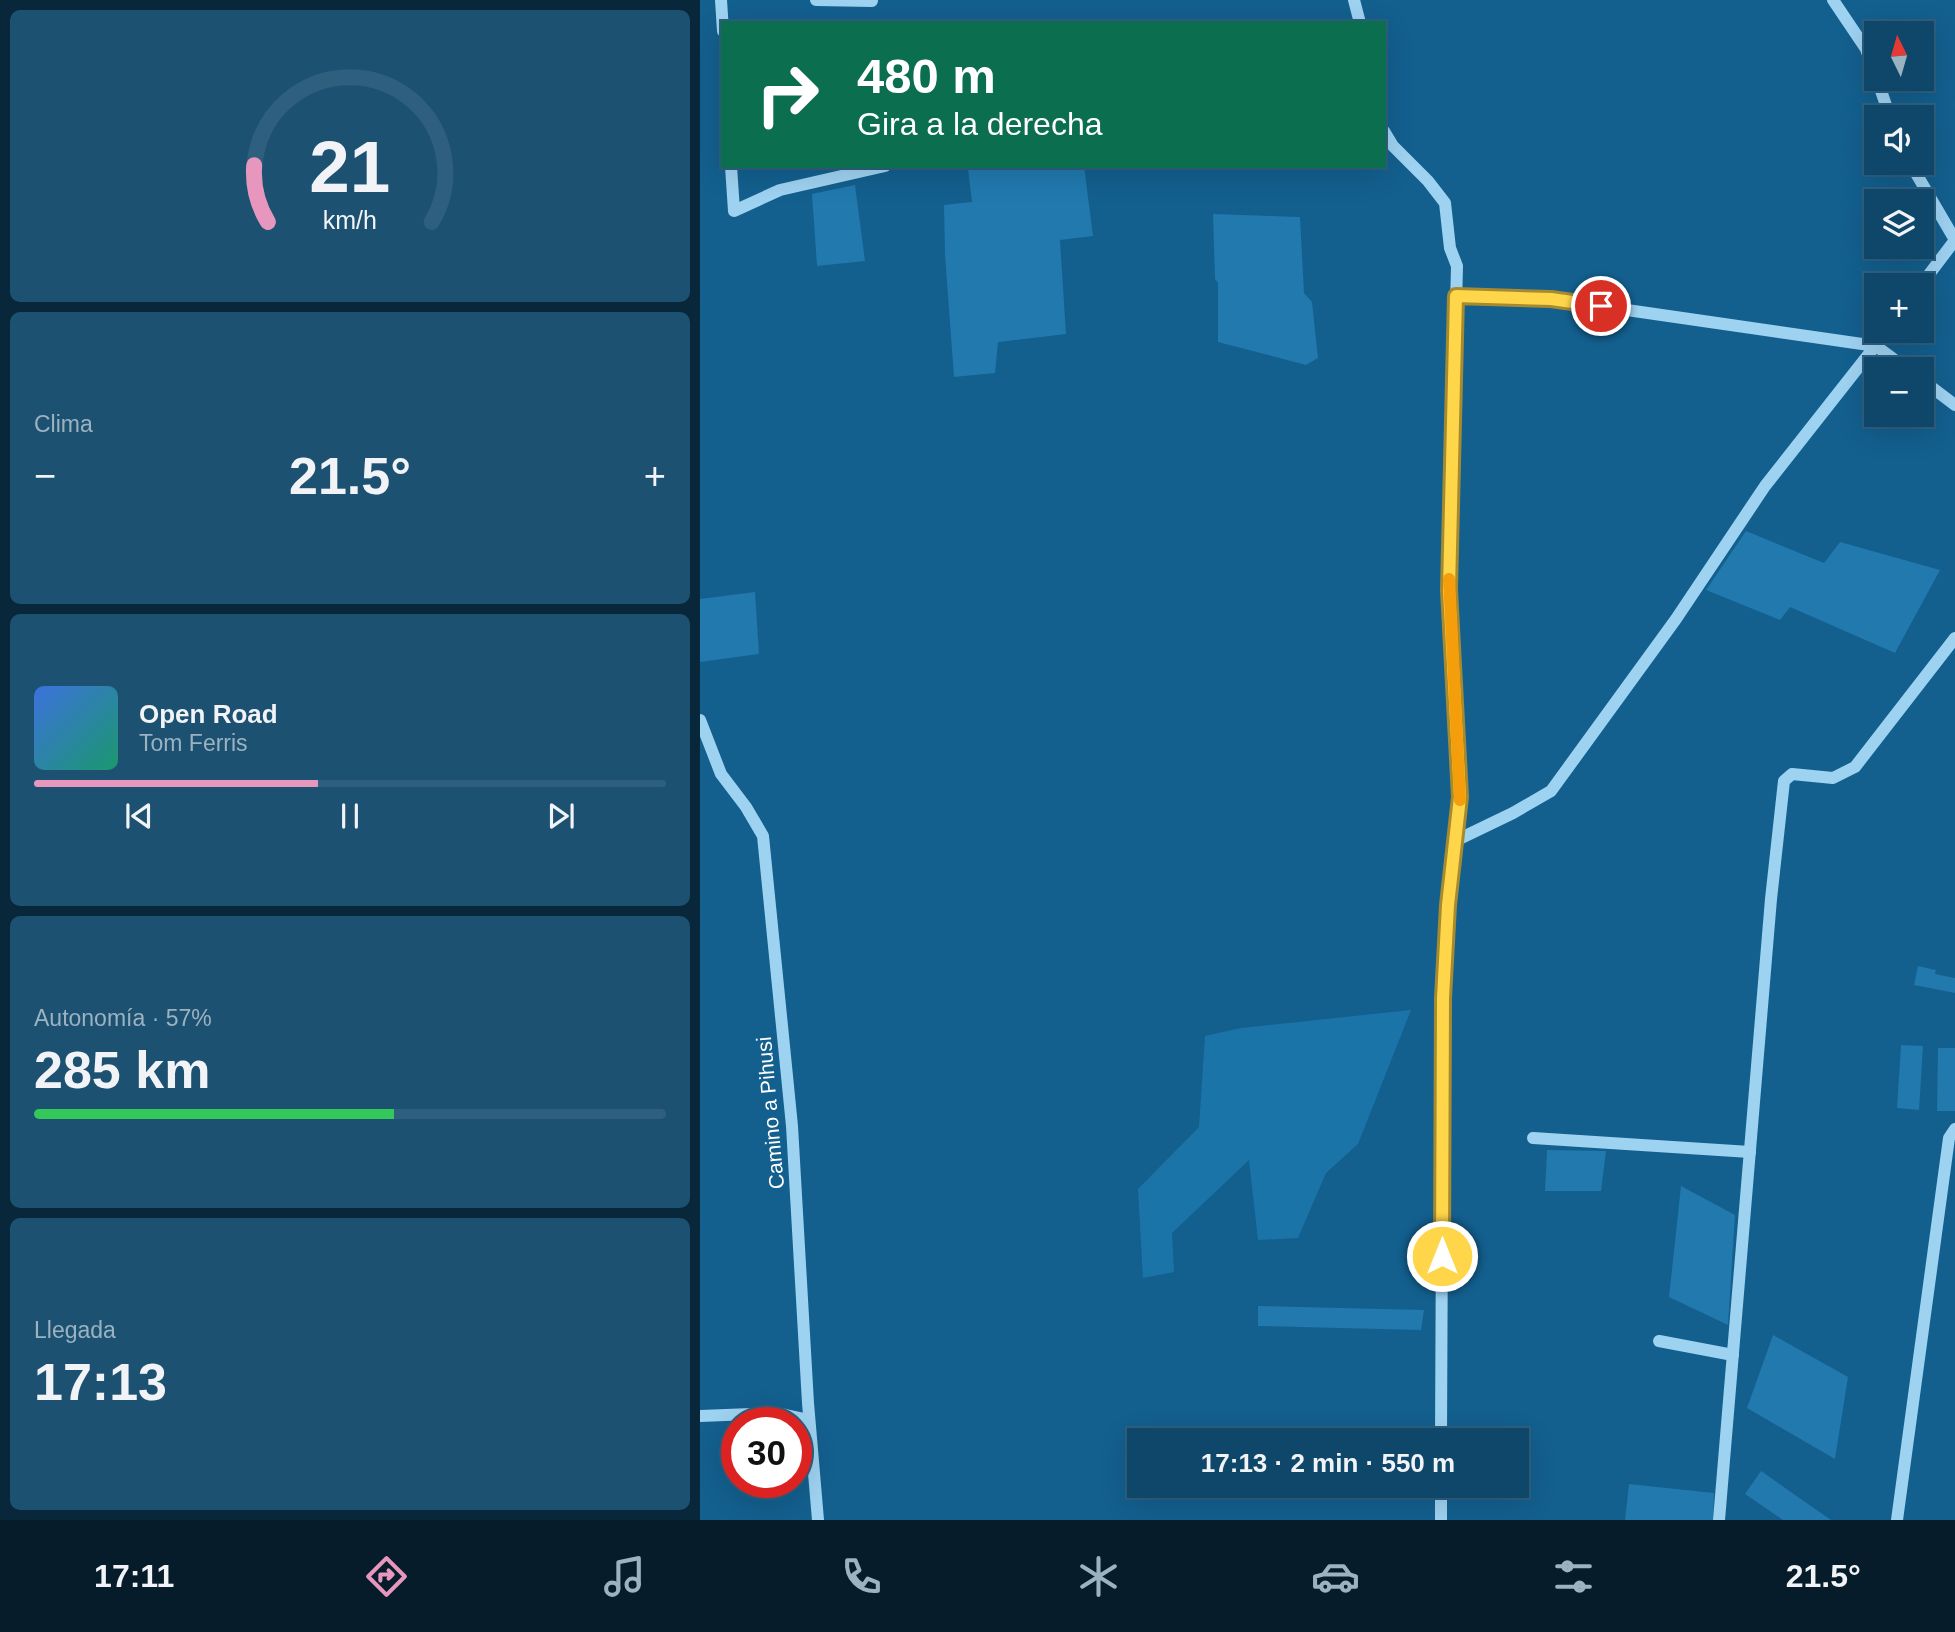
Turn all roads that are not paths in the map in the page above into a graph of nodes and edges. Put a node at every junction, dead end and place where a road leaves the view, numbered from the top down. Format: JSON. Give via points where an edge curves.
{"nodes":[{"id":1,"x":721,"y":0,"type":"edge"},
{"id":2,"x":816,"y":0,"type":"edge"},
{"id":3,"x":1354,"y":0,"type":"edge"},
{"id":4,"x":1833,"y":0,"type":"edge"},
{"id":5,"x":872,"y":1,"type":"edge"},
{"id":6,"x":722,"y":21,"type":"edge"},
{"id":7,"x":1359,"y":21,"type":"edge"},
{"id":8,"x":1864,"y":46,"type":"edge"},
{"id":9,"x":1386,"y":135,"type":"edge"},
{"id":10,"x":731,"y":168,"type":"edge"},
{"id":11,"x":876,"y":168,"type":"edge"},
{"id":12,"x":1917,"y":175,"type":"edge"},
{"id":13,"x":1955,"y":240,"type":"edge"},
{"id":14,"x":1930,"y":273,"type":"edge"},
{"id":15,"x":1456,"y":296,"type":"junction"},
{"id":16,"x":1878,"y":343,"type":"edge"},
{"id":17,"x":1876,"y":346,"type":"junction"},
{"id":18,"x":1891,"y":357,"type":"edge"},
{"id":19,"x":1934,"y":389,"type":"edge"},
{"id":20,"x":1955,"y":405,"type":"edge"},
{"id":21,"x":1955,"y":638,"type":"edge"},
{"id":22,"x":700,"y":720,"type":"edge"},
{"id":23,"x":1457,"y":840,"type":"junction"},
{"id":24,"x":1955,"y":1129,"type":"edge"},
{"id":25,"x":1532,"y":1138,"type":"dead end"},
{"id":26,"x":1750,"y":1152,"type":"junction"},
{"id":27,"x":1659,"y":1341,"type":"dead end"},
{"id":28,"x":1733,"y":1355,"type":"junction"},
{"id":29,"x":808,"y":1407,"type":"edge"},
{"id":30,"x":721,"y":1415,"type":"edge"},
{"id":31,"x":700,"y":1416,"type":"edge"},
{"id":32,"x":1441,"y":1428,"type":"edge"},
{"id":33,"x":812,"y":1453,"type":"edge"},
{"id":34,"x":1441,"y":1498,"type":"edge"},
{"id":35,"x":818,"y":1520,"type":"edge"},
{"id":36,"x":1441,"y":1520,"type":"edge"},
{"id":37,"x":1719,"y":1520,"type":"edge"},
{"id":38,"x":1897,"y":1520,"type":"edge"}],
"edges":[{"from":1,"to":6,"type":"street"},
{"from":2,"to":5,"type":"street"},
{"from":3,"to":7,"type":"street"},
{"from":4,"to":8,"type":"street"},
{"from":9,"to":15,"type":"street","via":[[1444,203],[1457,266]]},
{"from":10,"to":11,"type":"street","via":[[734,211],[780,190]]},
{"from":12,"to":13,"type":"street"},
{"from":13,"to":14,"type":"street"},
{"from":15,"to":17,"type":"street","via":[[1551,299]]},
{"from":15,"to":23,"type":"street","via":[[1449,590],[1460,797]]},
{"from":16,"to":17,"type":"street"},
{"from":17,"to":18,"type":"street"},
{"from":17,"to":23,"type":"street","via":[[1765,486],[1676,619],[1551,791]]},
{"from":19,"to":20,"type":"street"},
{"from":21,"to":26,"type":"street","via":[[1855,767],[1833,778],[1792,774],[1784,780]]},
{"from":22,"to":29,"type":"street","name":"Camino a Pihusi","via":[[720,774],[763,836],[792,1126]]},
{"from":23,"to":32,"type":"street","via":[[1443,998]]},
{"from":24,"to":38,"type":"street","via":[[1948,1138]]},
{"from":25,"to":26,"type":"street"},
{"from":26,"to":28,"type":"street"},
{"from":27,"to":28,"type":"street"},
{"from":28,"to":37,"type":"street"},
{"from":30,"to":31,"type":"street"},
{"from":33,"to":35,"type":"street","name":"Camino a Pihusi"},
{"from":34,"to":36,"type":"street"}]}
